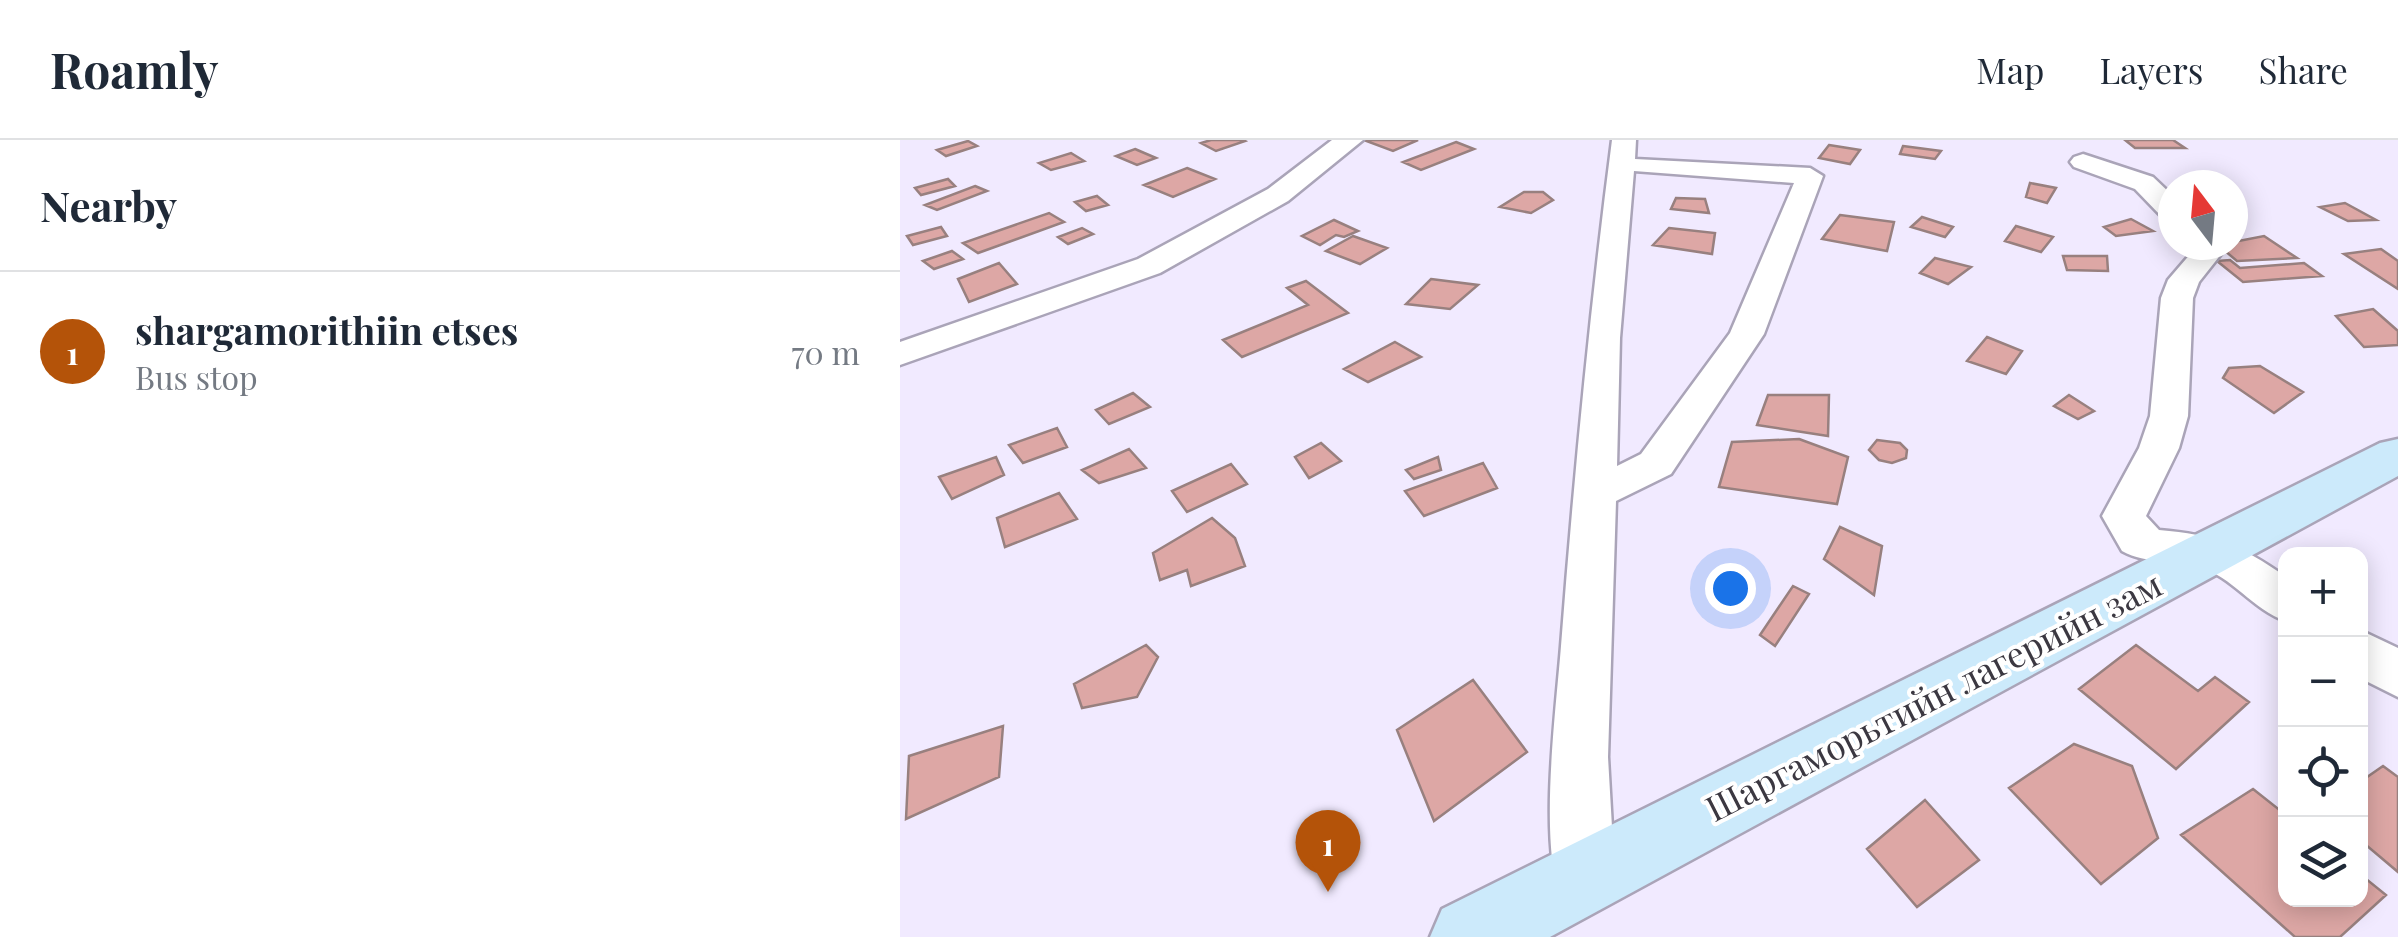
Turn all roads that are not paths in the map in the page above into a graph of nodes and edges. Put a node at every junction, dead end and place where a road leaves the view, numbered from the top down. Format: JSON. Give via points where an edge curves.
{"nodes":[{"id":1,"x":1351,"y":140,"type":"edge"},
{"id":2,"x":1684,"y":140,"type":"edge"},
{"id":3,"x":1628,"y":160,"type":"edge"},
{"id":4,"x":2083,"y":162,"type":"dead end"},
{"id":5,"x":2158,"y":198,"type":"edge"},
{"id":6,"x":2201,"y":260,"type":"edge"},
{"id":7,"x":900,"y":354,"type":"edge"},
{"id":8,"x":2398,"y":455,"type":"edge"},
{"id":9,"x":1595,"y":493,"type":"junction"},
{"id":10,"x":2210,"y":552,"type":"junction"},
{"id":11,"x":2278,"y":597,"type":"edge"},
{"id":12,"x":2368,"y":656,"type":"edge"},
{"id":13,"x":2398,"y":676,"type":"edge"},
{"id":14,"x":1584,"y":880,"type":"junction"},
{"id":15,"x":1470,"y":937,"type":"edge"}],
"edges":[{"from":1,"to":7,"type":"street","via":[[1278,194],[1149,266]]},
{"from":2,"to":3,"type":"street","via":[[1676,149]]},
{"from":3,"to":9,"type":"street","via":[[1603,338]]},
{"from":3,"to":9,"type":"street","via":[[1810,176],[1747,334],[1656,464]]},
{"from":4,"to":5,"type":"street","via":[[2144,184]]},
{"from":6,"to":10,"type":"street","via":[[2177,298],[2169,416],[2124,516],[2128,530],[2150,547]]},
{"from":8,"to":10,"type":"street","name":"Шаргаморьтийн лагерийн зам"},
{"from":9,"to":14,"type":"street","via":[[1580,758]]},
{"from":10,"to":11,"type":"street"},
{"from":10,"to":14,"type":"street","name":"Шаргаморьтийн лагерийн зам"},
{"from":12,"to":13,"type":"street"},
{"from":14,"to":15,"type":"street","name":"Шаргаморьтийн лагерийн зам"}]}
